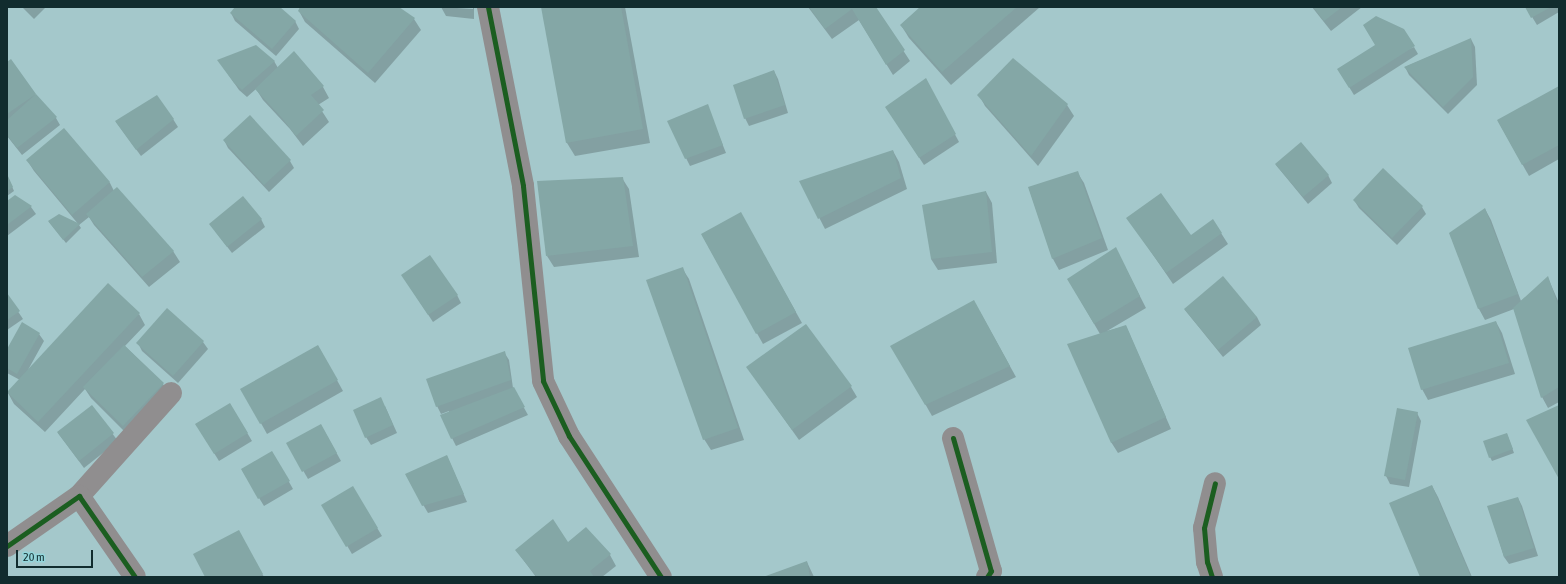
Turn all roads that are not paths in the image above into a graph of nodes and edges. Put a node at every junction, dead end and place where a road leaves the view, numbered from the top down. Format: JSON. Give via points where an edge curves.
{"nodes":[{"id":1,"x":488,"y":7,"type":"edge"},
{"id":2,"x":171,"y":393,"type":"dead end"},
{"id":3,"x":954,"y":438,"type":"dead end"},
{"id":4,"x":1215,"y":483,"type":"dead end"},
{"id":5,"x":79,"y":496,"type":"junction"},
{"id":6,"x":7,"y":546,"type":"edge"},
{"id":7,"x":135,"y":577,"type":"edge"},
{"id":8,"x":661,"y":577,"type":"edge"},
{"id":9,"x":987,"y":577,"type":"edge"},
{"id":10,"x":1212,"y":577,"type":"edge"}],
"edges":[{"from":1,"to":8,"type":"street","via":[[523,186],[543,381],[568,436]]},
{"from":2,"to":5,"type":"street"},
{"from":3,"to":9,"type":"street","via":[[991,571]]},
{"from":4,"to":10,"type":"street","via":[[1204,528],[1207,562]]},
{"from":5,"to":6,"type":"street"},
{"from":5,"to":7,"type":"street"}]}
